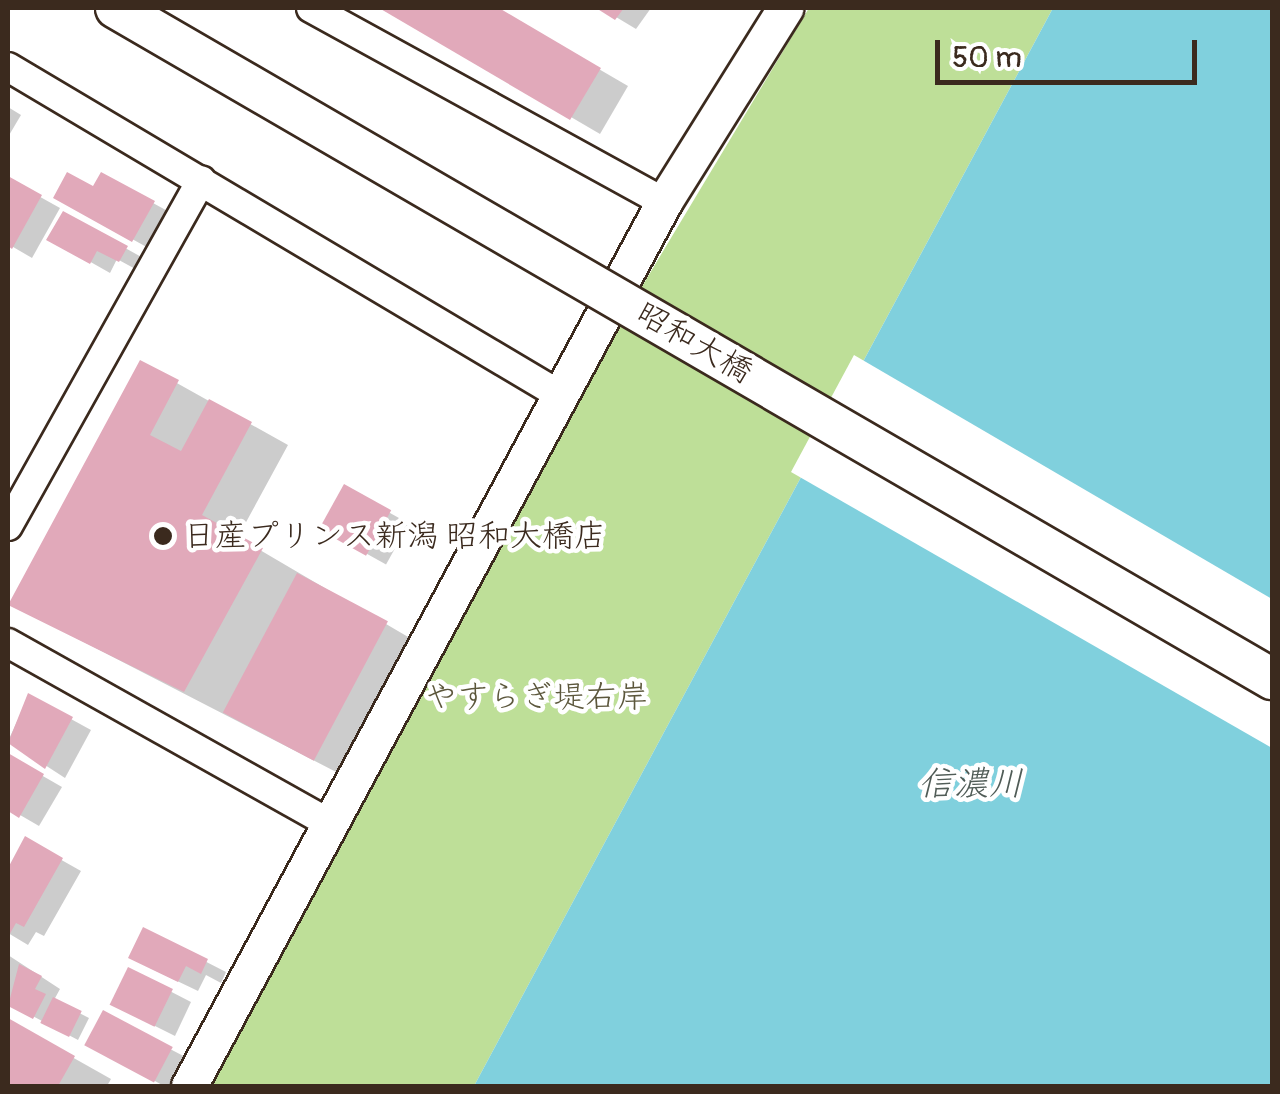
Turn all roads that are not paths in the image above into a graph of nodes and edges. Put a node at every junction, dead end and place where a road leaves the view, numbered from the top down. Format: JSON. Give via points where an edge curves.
{"nodes":[{"id":1,"x":116,"y":8,"type":"edge"},
{"id":2,"x":311,"y":8,"type":"edge"},
{"id":3,"x":785,"y":8,"type":"edge"},
{"id":4,"x":8,"y":67,"type":"edge"},
{"id":5,"x":201,"y":180,"type":"junction"},
{"id":6,"x":664,"y":202,"type":"junction"},
{"id":7,"x":560,"y":395,"type":"junction"},
{"id":8,"x":8,"y":526,"type":"edge"},
{"id":9,"x":8,"y":643,"type":"edge"},
{"id":10,"x":1272,"y":678,"type":"edge"},
{"id":11,"x":324,"y":820,"type":"junction"},
{"id":12,"x":189,"y":1086,"type":"edge"}],
"edges":[{"from":1,"to":10,"type":"main road","name":"昭和大橋","bridge":true},
{"from":2,"to":6,"type":"street"},
{"from":3,"to":6,"type":"street"},
{"from":4,"to":5,"type":"street"},
{"from":5,"to":7,"type":"street"},
{"from":5,"to":8,"type":"street"},
{"from":6,"to":7,"type":"street"},
{"from":7,"to":11,"type":"street"},
{"from":9,"to":11,"type":"street"},
{"from":11,"to":12,"type":"street"}]}
